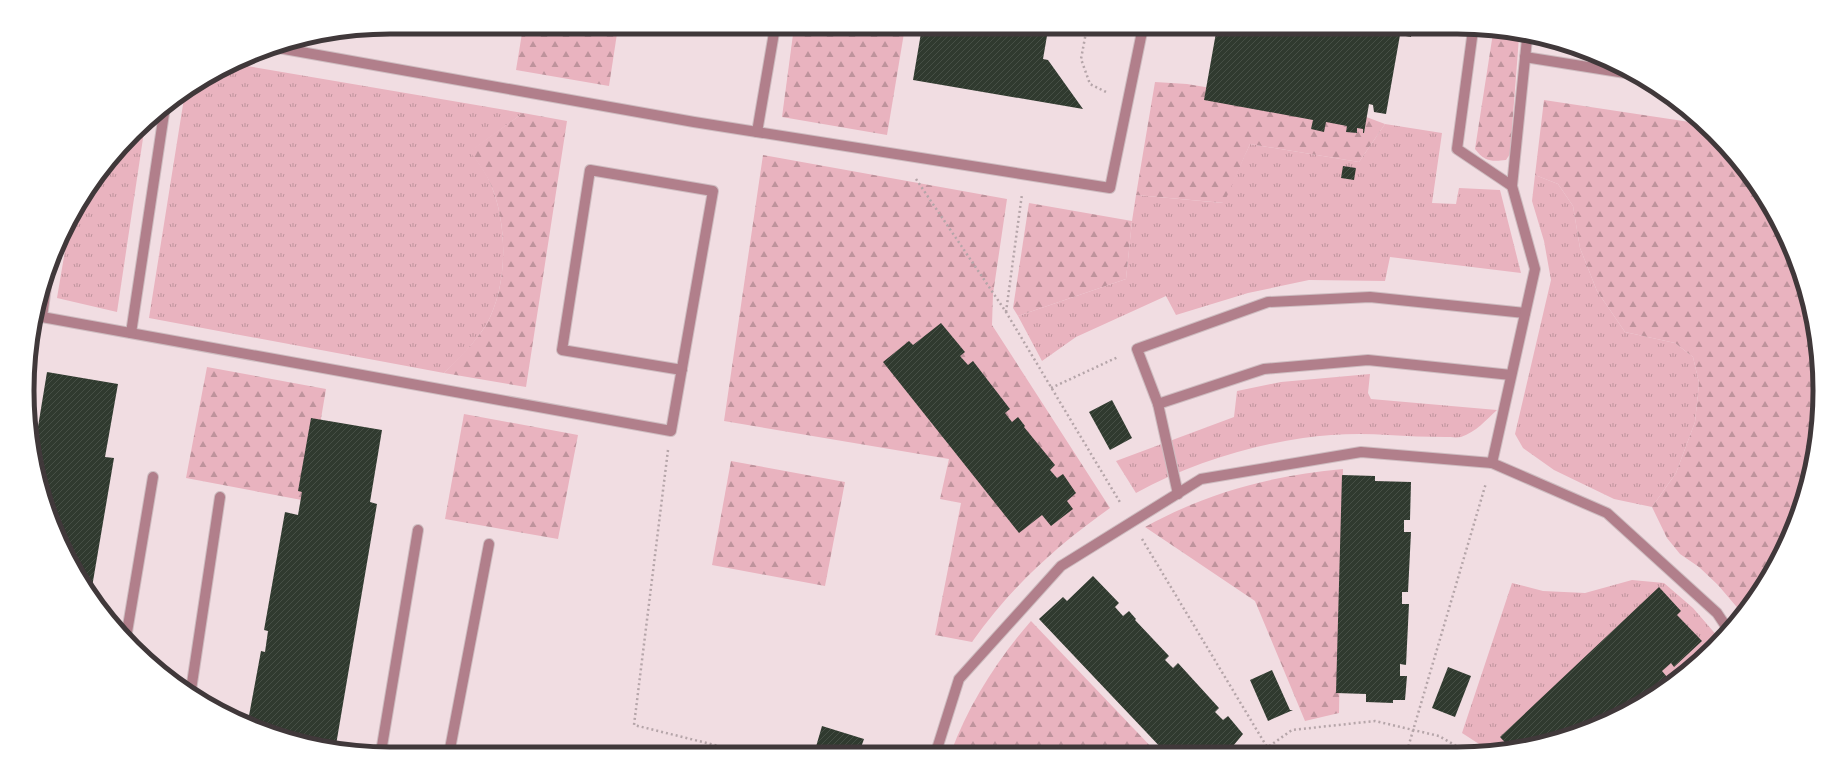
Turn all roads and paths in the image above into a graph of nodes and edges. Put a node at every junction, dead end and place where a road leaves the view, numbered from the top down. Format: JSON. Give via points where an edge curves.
{"nodes":[{"id":1,"x":774,"y":34,"type":"edge"},
{"id":2,"x":1086,"y":34,"type":"edge"},
{"id":3,"x":1142,"y":34,"type":"edge"},
{"id":4,"x":1472,"y":35,"type":"edge"},
{"id":5,"x":1527,"y":41,"type":"edge"},
{"id":6,"x":287,"y":49,"type":"edge"},
{"id":7,"x":1525,"y":57,"type":"junction"},
{"id":8,"x":1617,"y":72,"type":"edge"},
{"id":9,"x":1128,"y":103,"type":"junction"},
{"id":10,"x":164,"y":115,"type":"edge"},
{"id":11,"x":757,"y":132,"type":"junction"},
{"id":12,"x":901,"y":155,"type":"junction"},
{"id":13,"x":1024,"y":174,"type":"junction"},
{"id":14,"x":1512,"y":186,"type":"junction"},
{"id":15,"x":1006,"y":312,"type":"junction"},
{"id":16,"x":1525,"y":313,"type":"junction"},
{"id":17,"x":42,"y":316,"type":"edge"},
{"id":18,"x":131,"y":333,"type":"junction"},
{"id":19,"x":1137,"y":348,"type":"junction"},
{"id":20,"x":682,"y":370,"type":"junction"},
{"id":21,"x":1511,"y":375,"type":"junction"},
{"id":22,"x":1051,"y":388,"type":"junction"},
{"id":23,"x":1158,"y":404,"type":"junction"},
{"id":24,"x":671,"y":431,"type":"junction"},
{"id":25,"x":1492,"y":463,"type":"junction"},
{"id":26,"x":153,"y":477,"type":"dead end"},
{"id":27,"x":1178,"y":494,"type":"junction"},
{"id":28,"x":220,"y":497,"type":"dead end"},
{"id":29,"x":1132,"y":522,"type":"junction"},
{"id":30,"x":418,"y":530,"type":"dead end"},
{"id":31,"x":489,"y":544,"type":"dead end"},
{"id":32,"x":1725,"y":626,"type":"edge"},
{"id":33,"x":127,"y":631,"type":"edge"},
{"id":34,"x":192,"y":687,"type":"edge"},
{"id":35,"x":1412,"y":730,"type":"junction"},
{"id":36,"x":382,"y":747,"type":"edge"},
{"id":37,"x":450,"y":747,"type":"edge"},
{"id":38,"x":723,"y":747,"type":"edge"},
{"id":39,"x":938,"y":747,"type":"edge"},
{"id":40,"x":1268,"y":747,"type":"joint"},
{"id":41,"x":1408,"y":747,"type":"edge"},
{"id":42,"x":1458,"y":747,"type":"edge"}],
"edges":[{"from":1,"to":11,"type":"lane"},
{"from":2,"to":9,"type":"path","via":[[1081,59],[1090,84]]},
{"from":3,"to":9,"type":"lane"},
{"from":4,"to":14,"type":"lane","via":[[1458,149]]},
{"from":5,"to":7,"type":"lane"},
{"from":6,"to":11,"type":"lane"},
{"from":7,"to":8,"type":"lane"},
{"from":7,"to":14,"type":"lane"},
{"from":9,"to":13,"type":"lane","via":[[1110,188]]},
{"from":10,"to":18,"type":"lane"},
{"from":11,"to":12,"type":"lane"},
{"from":12,"to":13,"type":"lane"},
{"from":12,"to":15,"type":"path"},
{"from":13,"to":15,"type":"path"},
{"from":14,"to":16,"type":"lane","via":[[1535,269]]},
{"from":15,"to":22,"type":"path"},
{"from":16,"to":19,"type":"lane","via":[[1370,297],[1268,302]]},
{"from":16,"to":21,"type":"lane"},
{"from":17,"to":18,"type":"lane"},
{"from":18,"to":24,"type":"lane"},
{"from":19,"to":22,"type":"path"},
{"from":19,"to":23,"type":"lane"},
{"from":20,"to":20,"type":"lane","via":[[713,191],[590,170],[562,350]]},
{"from":20,"to":24,"type":"lane"},
{"from":21,"to":23,"type":"lane","via":[[1368,360],[1264,369]]},
{"from":21,"to":25,"type":"lane"},
{"from":22,"to":29,"type":"path"},
{"from":23,"to":27,"type":"lane"},
{"from":24,"to":38,"type":"path","via":[[634,725]]},
{"from":25,"to":27,"type":"lane","via":[[1361,452],[1201,480]]},
{"from":25,"to":32,"type":"lane","via":[[1607,513],[1717,613]]},
{"from":25,"to":35,"type":"path"},
{"from":26,"to":33,"type":"lane"},
{"from":27,"to":29,"type":"lane"},
{"from":28,"to":34,"type":"lane"},
{"from":29,"to":39,"type":"lane","via":[[1062,566],[959,679]]},
{"from":29,"to":40,"type":"path"},
{"from":30,"to":36,"type":"lane"},
{"from":31,"to":37,"type":"lane"},
{"from":35,"to":40,"type":"path","via":[[1375,721],[1292,730]]},
{"from":35,"to":41,"type":"path"},
{"from":35,"to":42,"type":"path","via":[[1439,736]]}]}
